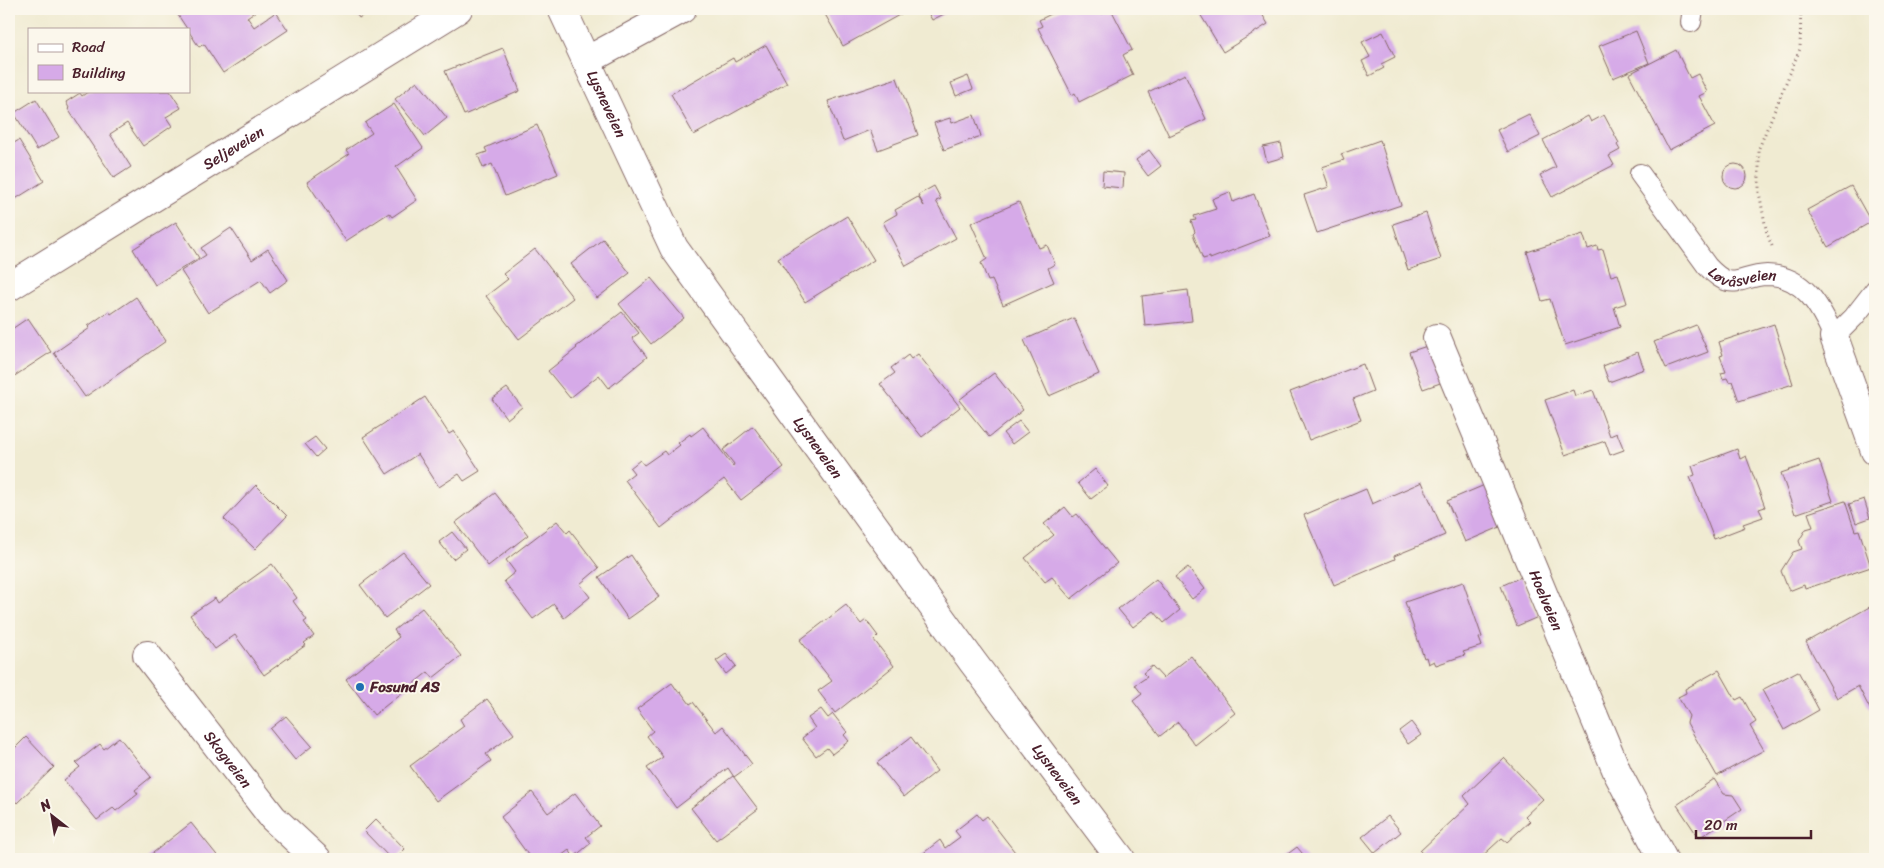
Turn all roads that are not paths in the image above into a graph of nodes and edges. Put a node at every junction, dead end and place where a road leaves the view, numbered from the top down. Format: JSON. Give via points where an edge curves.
{"nodes":[{"id":1,"x":458,"y":9,"type":"edge"},
{"id":2,"x":562,"y":9,"type":"edge"},
{"id":3,"x":682,"y":9,"type":"edge"},
{"id":4,"x":586,"y":61,"type":"junction"},
{"id":5,"x":1640,"y":174,"type":"dead end"},
{"id":6,"x":9,"y":287,"type":"edge"},
{"id":7,"x":1875,"y":290,"type":"edge"},
{"id":8,"x":1834,"y":337,"type":"junction"},
{"id":9,"x":1437,"y":338,"type":"dead end"},
{"id":10,"x":1875,"y":451,"type":"edge"},
{"id":11,"x":147,"y":655,"type":"dead end"},
{"id":12,"x":317,"y":859,"type":"edge"},
{"id":13,"x":1121,"y":859,"type":"edge"},
{"id":14,"x":1663,"y":859,"type":"edge"}],
"edges":[{"from":1,"to":6,"type":"street","name":"Seljeveien"},
{"from":2,"to":4,"type":"street","name":"Lysneveien"},
{"from":3,"to":4,"type":"street"},
{"from":4,"to":13,"type":"street","name":"Lysneveien","via":[[674,248],[972,661]]},
{"from":5,"to":8,"type":"lane","name":"Løvåsveien","via":[[1716,276],[1734,282],[1766,275],[1785,276],[1810,294],[1823,312]]},
{"from":7,"to":8,"type":"lane","via":[[1854,318]]},
{"from":8,"to":10,"type":"street","name":"Løvåsveien"},
{"from":9,"to":14,"type":"street","name":"Hoelveien","via":[[1618,774]]},
{"from":11,"to":12,"type":"street","name":"Skogveien","via":[[273,818]]}]}
